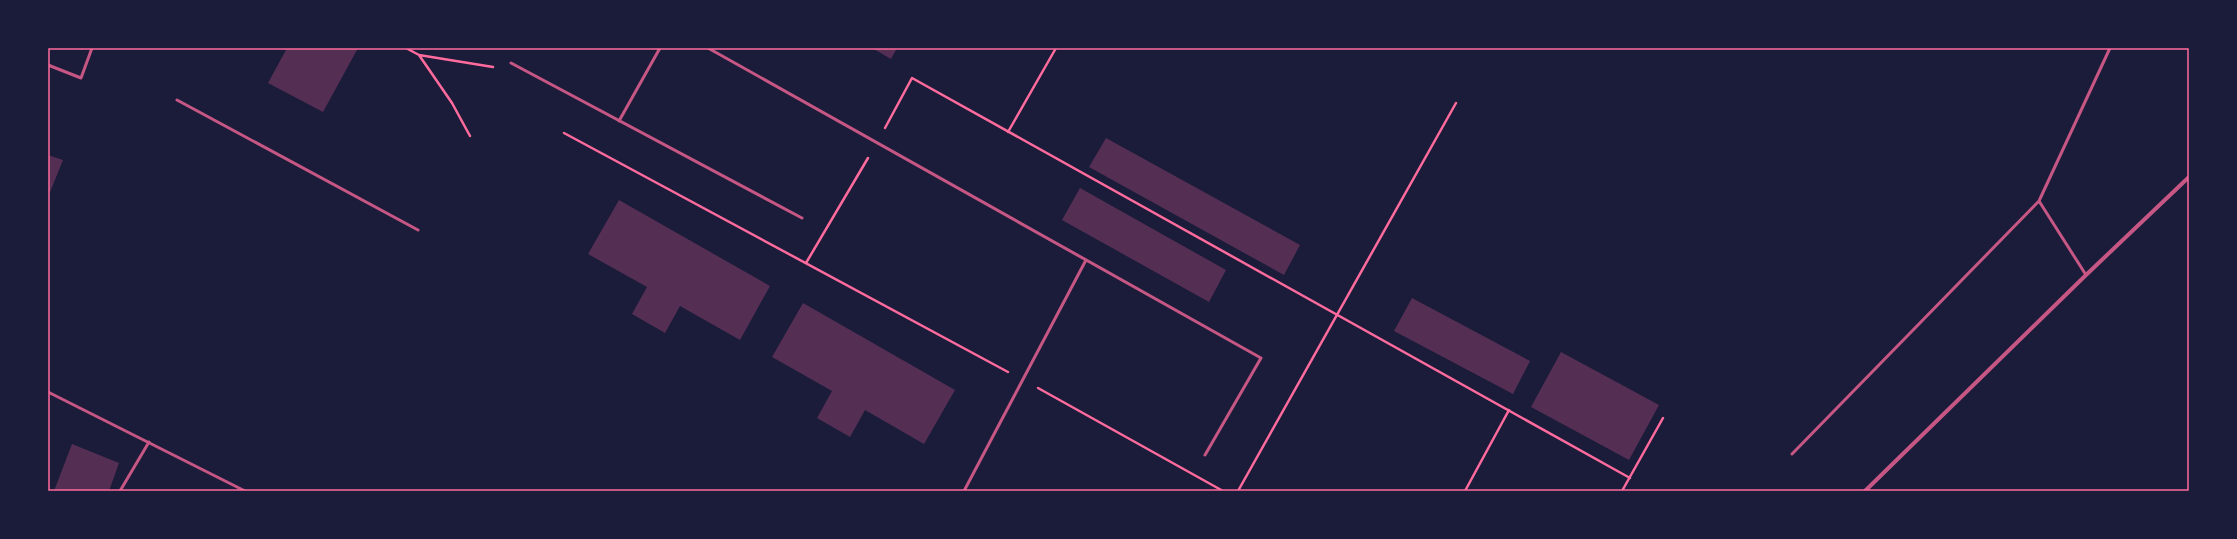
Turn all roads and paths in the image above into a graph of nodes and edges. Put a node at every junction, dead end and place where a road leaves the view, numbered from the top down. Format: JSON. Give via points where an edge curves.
{"nodes":[{"id":1,"x":92,"y":48,"type":"edge"},
{"id":2,"x":406,"y":48,"type":"edge"},
{"id":3,"x":660,"y":48,"type":"edge"},
{"id":4,"x":708,"y":48,"type":"edge"},
{"id":5,"x":1056,"y":48,"type":"edge"},
{"id":6,"x":2110,"y":48,"type":"edge"},
{"id":7,"x":419,"y":55,"type":"junction"},
{"id":8,"x":511,"y":63,"type":"dead end"},
{"id":9,"x":48,"y":65,"type":"edge"},
{"id":10,"x":494,"y":67,"type":"dead end"},
{"id":11,"x":177,"y":100,"type":"dead end"},
{"id":12,"x":1456,"y":103,"type":"dead end"},
{"id":13,"x":619,"y":121,"type":"junction"},
{"id":14,"x":1008,"y":132,"type":"junction"},
{"id":15,"x":564,"y":133,"type":"dead end"},
{"id":16,"x":470,"y":136,"type":"dead end"},
{"id":17,"x":877,"y":142,"type":"junction"},
{"id":18,"x":2189,"y":177,"type":"edge"},
{"id":19,"x":2039,"y":201,"type":"junction"},
{"id":20,"x":802,"y":218,"type":"dead end"},
{"id":21,"x":418,"y":230,"type":"dead end"},
{"id":22,"x":1086,"y":260,"type":"junction"},
{"id":23,"x":806,"y":264,"type":"junction"},
{"id":24,"x":2086,"y":274,"type":"junction"},
{"id":25,"x":1337,"y":315,"type":"junction"},
{"id":26,"x":1023,"y":380,"type":"junction"},
{"id":27,"x":48,"y":392,"type":"edge"},
{"id":28,"x":1509,"y":410,"type":"junction"},
{"id":29,"x":1663,"y":418,"type":"dead end"},
{"id":30,"x":149,"y":442,"type":"junction"},
{"id":31,"x":1792,"y":454,"type":"dead end"},
{"id":32,"x":1205,"y":455,"type":"dead end"},
{"id":33,"x":1630,"y":478,"type":"junction"},
{"id":34,"x":120,"y":491,"type":"edge"},
{"id":35,"x":245,"y":491,"type":"edge"},
{"id":36,"x":964,"y":491,"type":"edge"},
{"id":37,"x":1223,"y":491,"type":"edge"},
{"id":38,"x":1238,"y":491,"type":"edge"},
{"id":39,"x":1465,"y":491,"type":"edge"},
{"id":40,"x":1622,"y":491,"type":"edge"},
{"id":41,"x":1865,"y":491,"type":"edge"}],
"edges":[{"from":1,"to":9,"type":"lane","via":[[81,78]]},
{"from":2,"to":7,"type":"path"},
{"from":3,"to":13,"type":"lane"},
{"from":4,"to":17,"type":"lane"},
{"from":5,"to":14,"type":"path"},
{"from":6,"to":19,"type":"lane"},
{"from":7,"to":10,"type":"path"},
{"from":7,"to":16,"type":"path","via":[[452,103]]},
{"from":8,"to":13,"type":"lane"},
{"from":11,"to":21,"type":"lane"},
{"from":12,"to":25,"type":"path"},
{"from":13,"to":20,"type":"lane"},
{"from":14,"to":17,"type":"path","via":[[912,78]]},
{"from":14,"to":25,"type":"path"},
{"from":15,"to":23,"type":"path"},
{"from":17,"to":22,"type":"lane"},
{"from":17,"to":23,"type":"path"},
{"from":18,"to":24,"type":"street"},
{"from":19,"to":24,"type":"lane"},
{"from":19,"to":31,"type":"lane"},
{"from":22,"to":26,"type":"lane"},
{"from":22,"to":32,"type":"lane","via":[[1261,358]]},
{"from":23,"to":26,"type":"path"},
{"from":24,"to":41,"type":"street"},
{"from":25,"to":28,"type":"path"},
{"from":25,"to":38,"type":"path"},
{"from":26,"to":36,"type":"lane"},
{"from":26,"to":37,"type":"path"},
{"from":27,"to":30,"type":"lane"},
{"from":28,"to":33,"type":"path"},
{"from":28,"to":39,"type":"path"},
{"from":29,"to":33,"type":"path"},
{"from":30,"to":34,"type":"lane"},
{"from":30,"to":35,"type":"lane"},
{"from":33,"to":40,"type":"path"}]}
